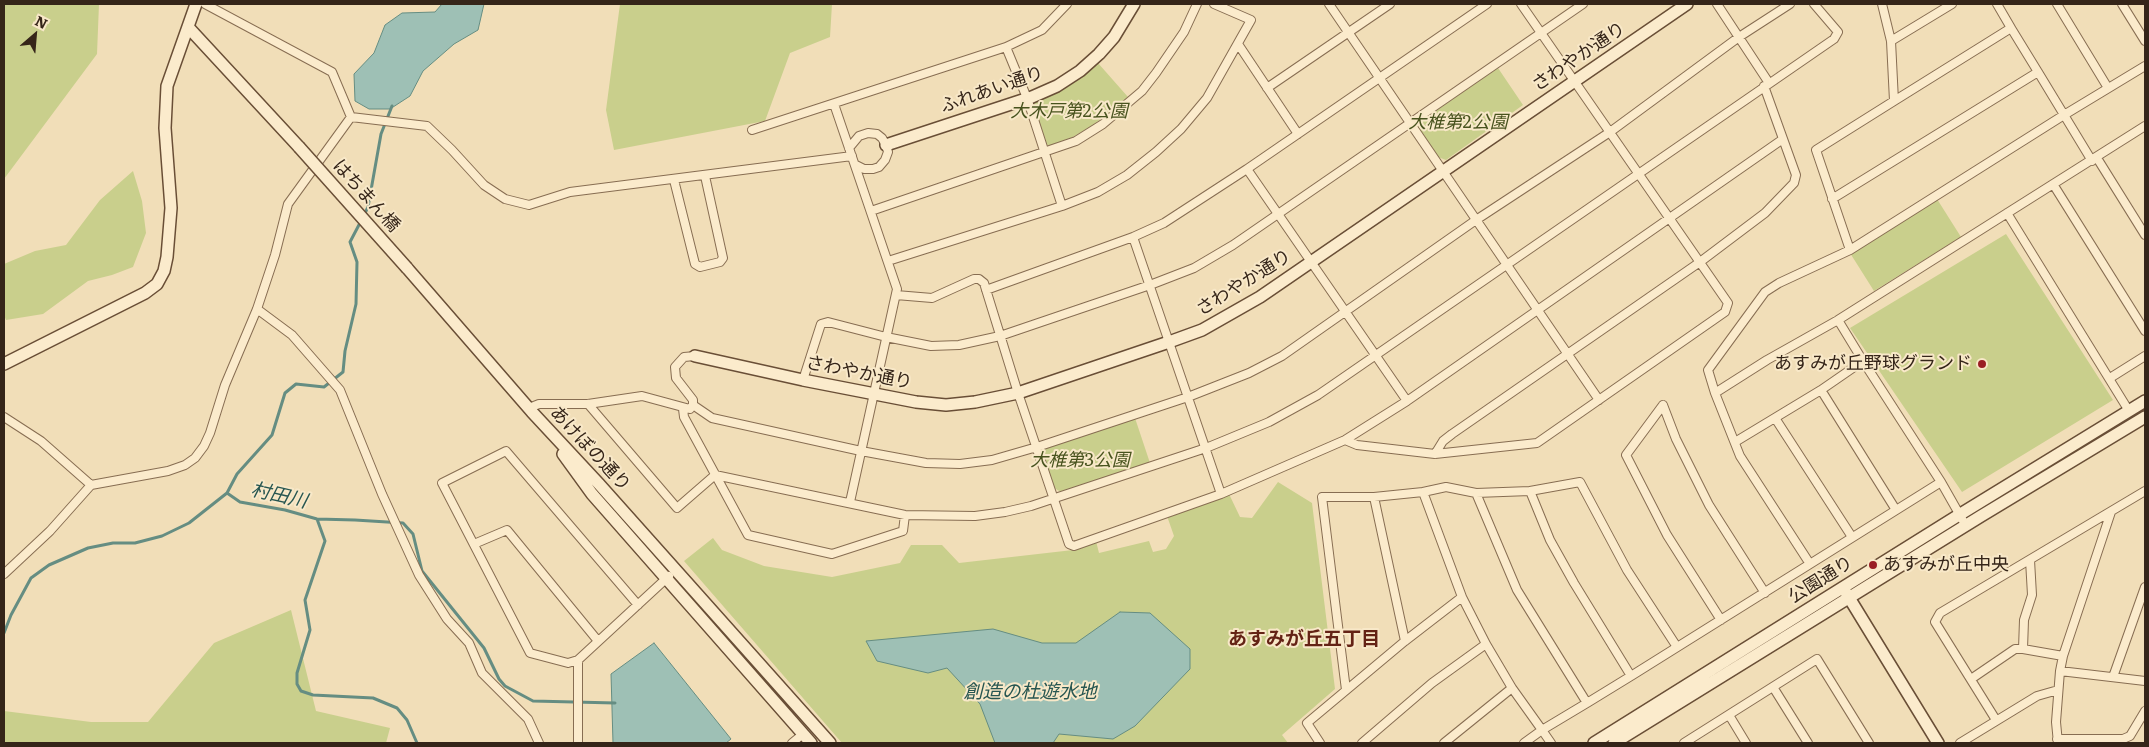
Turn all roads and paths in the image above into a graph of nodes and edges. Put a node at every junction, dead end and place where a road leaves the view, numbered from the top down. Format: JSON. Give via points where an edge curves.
{"nodes":[{"id":1,"x":196,"y":4,"type":"edge"},
{"id":2,"x":206,"y":4,"type":"edge"},
{"id":3,"x":1067,"y":4,"type":"edge"},
{"id":4,"x":1134,"y":4,"type":"edge"},
{"id":5,"x":1197,"y":4,"type":"edge"},
{"id":6,"x":1214,"y":4,"type":"edge"},
{"id":7,"x":1329,"y":4,"type":"edge"},
{"id":8,"x":1390,"y":4,"type":"edge"},
{"id":9,"x":1487,"y":4,"type":"edge"},
{"id":10,"x":1521,"y":4,"type":"edge"},
{"id":11,"x":1583,"y":4,"type":"edge"},
{"id":12,"x":1687,"y":4,"type":"edge"},
{"id":13,"x":1717,"y":4,"type":"edge"},
{"id":14,"x":1790,"y":4,"type":"edge"},
{"id":15,"x":1814,"y":4,"type":"edge"},
{"id":16,"x":1882,"y":4,"type":"edge"},
{"id":17,"x":1952,"y":4,"type":"edge"},
{"id":18,"x":1997,"y":4,"type":"edge"},
{"id":19,"x":2057,"y":4,"type":"edge"},
{"id":20,"x":2122,"y":4,"type":"edge"},
{"id":21,"x":188,"y":27,"type":"junction"},
{"id":22,"x":2011,"y":28,"type":"junction"},
{"id":23,"x":1348,"y":32,"type":"junction"},
{"id":24,"x":1541,"y":32,"type":"junction"},
{"id":25,"x":1739,"y":36,"type":"junction"},
{"id":26,"x":1891,"y":41,"type":"junction"},
{"id":27,"x":2145,"y":42,"type":"edge"},
{"id":28,"x":1238,"y":44,"type":"junction"},
{"id":29,"x":1006,"y":47,"type":"junction"},
{"id":30,"x":2145,"y":66,"type":"edge"},
{"id":31,"x":2038,"y":72,"type":"junction"},
{"id":32,"x":1379,"y":78,"type":"junction"},
{"id":33,"x":1574,"y":81,"type":"junction"},
{"id":34,"x":1766,"y":84,"type":"junction"},
{"id":35,"x":1267,"y":88,"type":"junction"},
{"id":36,"x":2108,"y":88,"type":"junction"},
{"id":37,"x":1027,"y":98,"type":"junction"},
{"id":38,"x":1894,"y":101,"type":"junction"},
{"id":39,"x":834,"y":104,"type":"junction"},
{"id":40,"x":2064,"y":115,"type":"junction"},
{"id":41,"x":351,"y":116,"type":"junction"},
{"id":42,"x":1410,"y":122,"type":"junction"},
{"id":43,"x":2144,"y":128,"type":"edge"},
{"id":44,"x":752,"y":130,"type":"dead end"},
{"id":45,"x":1610,"y":132,"type":"junction"},
{"id":46,"x":1298,"y":134,"type":"junction"},
{"id":47,"x":1783,"y":139,"type":"junction"},
{"id":48,"x":886,"y":145,"type":"junction"},
{"id":49,"x":849,"y":148,"type":"junction"},
{"id":50,"x":1044,"y":153,"type":"junction"},
{"id":51,"x":852,"y":156,"type":"junction"},
{"id":52,"x":2095,"y":159,"type":"junction"},
{"id":53,"x":856,"y":165,"type":"junction"},
{"id":54,"x":1248,"y":169,"type":"junction"},
{"id":55,"x":1443,"y":171,"type":"junction"},
{"id":56,"x":1638,"y":174,"type":"junction"},
{"id":57,"x":705,"y":176,"type":"junction"},
{"id":58,"x":674,"y":180,"type":"junction"},
{"id":59,"x":2053,"y":184,"type":"junction"},
{"id":60,"x":1832,"y":199,"type":"junction"},
{"id":61,"x":1062,"y":206,"type":"junction"},
{"id":62,"x":871,"y":212,"type":"junction"},
{"id":63,"x":2007,"y":212,"type":"junction"},
{"id":64,"x":1278,"y":213,"type":"junction"},
{"id":65,"x":1669,"y":218,"type":"junction"},
{"id":66,"x":1476,"y":220,"type":"junction"},
{"id":67,"x":2145,"y":235,"type":"edge"},
{"id":68,"x":1133,"y":237,"type":"junction"},
{"id":69,"x":1850,"y":250,"type":"junction"},
{"id":70,"x":888,"y":261,"type":"junction"},
{"id":71,"x":1311,"y":261,"type":"junction"},
{"id":72,"x":1700,"y":262,"type":"junction"},
{"id":73,"x":1507,"y":265,"type":"junction"},
{"id":74,"x":1150,"y":285,"type":"junction"},
{"id":75,"x":986,"y":290,"type":"junction"},
{"id":76,"x":896,"y":295,"type":"junction"},
{"id":77,"x":257,"y":309,"type":"junction"},
{"id":78,"x":1537,"y":309,"type":"junction"},
{"id":79,"x":1345,"y":311,"type":"junction"},
{"id":80,"x":1838,"y":320,"type":"junction"},
{"id":81,"x":2145,"y":331,"type":"edge"},
{"id":82,"x":1000,"y":336,"type":"junction"},
{"id":83,"x":886,"y":337,"type":"junction"},
{"id":84,"x":1169,"y":342,"type":"junction"},
{"id":85,"x":1567,"y":354,"type":"junction"},
{"id":86,"x":695,"y":356,"type":"joint"},
{"id":87,"x":1376,"y":356,"type":"junction"},
{"id":88,"x":2145,"y":356,"type":"edge"},
{"id":89,"x":1863,"y":360,"type":"junction"},
{"id":90,"x":4,"y":364,"type":"edge"},
{"id":91,"x":2110,"y":378,"type":"junction"},
{"id":92,"x":803,"y":380,"type":"junction"},
{"id":93,"x":1821,"y":390,"type":"junction"},
{"id":94,"x":1018,"y":392,"type":"junction"},
{"id":95,"x":1715,"y":393,"type":"junction"},
{"id":96,"x":873,"y":394,"type":"junction"},
{"id":97,"x":1188,"y":397,"type":"junction"},
{"id":98,"x":1598,"y":400,"type":"junction"},
{"id":99,"x":1407,"y":401,"type":"junction"},
{"id":100,"x":2145,"y":401,"type":"edge"},
{"id":101,"x":588,"y":404,"type":"junction"},
{"id":102,"x":694,"y":405,"type":"junction"},
{"id":103,"x":683,"y":409,"type":"junction"},
{"id":104,"x":531,"y":410,"type":"junction"},
{"id":105,"x":2130,"y":411,"type":"junction"},
{"id":106,"x":2145,"y":416,"type":"edge"},
{"id":107,"x":4,"y":417,"type":"edge"},
{"id":108,"x":1775,"y":418,"type":"junction"},
{"id":109,"x":1345,"y":440,"type":"junction"},
{"id":110,"x":1735,"y":442,"type":"junction"},
{"id":111,"x":1037,"y":447,"type":"junction"},
{"id":112,"x":1206,"y":448,"type":"junction"},
{"id":113,"x":860,"y":451,"type":"junction"},
{"id":114,"x":1435,"y":454,"type":"junction"},
{"id":115,"x":715,"y":475,"type":"junction"},
{"id":116,"x":1941,"y":482,"type":"junction"},
{"id":117,"x":91,"y":485,"type":"junction"},
{"id":118,"x":2145,"y":490,"type":"edge"},
{"id":119,"x":1530,"y":491,"type":"junction"},
{"id":120,"x":1423,"y":492,"type":"junction"},
{"id":121,"x":1476,"y":493,"type":"junction"},
{"id":122,"x":1221,"y":494,"type":"junction"},
{"id":123,"x":1374,"y":497,"type":"junction"},
{"id":124,"x":1054,"y":498,"type":"junction"},
{"id":125,"x":850,"y":502,"type":"junction"},
{"id":126,"x":1896,"y":510,"type":"junction"},
{"id":127,"x":2111,"y":512,"type":"junction"},
{"id":128,"x":906,"y":515,"type":"junction"},
{"id":129,"x":1959,"y":515,"type":"junction"},
{"id":130,"x":1966,"y":526,"type":"junction"},
{"id":131,"x":1852,"y":537,"type":"junction"},
{"id":132,"x":474,"y":544,"type":"junction"},
{"id":133,"x":2030,"y":560,"type":"junction"},
{"id":134,"x":1810,"y":564,"type":"junction"},
{"id":135,"x":676,"y":570,"type":"junction"},
{"id":136,"x":4,"y":574,"type":"edge"},
{"id":137,"x":666,"y":578,"type":"junction"},
{"id":138,"x":1843,"y":587,"type":"junction"},
{"id":139,"x":2145,"y":587,"type":"edge"},
{"id":140,"x":1765,"y":593,"type":"junction"},
{"id":141,"x":1462,"y":597,"type":"junction"},
{"id":142,"x":1849,"y":597,"type":"junction"},
{"id":143,"x":638,"y":605,"type":"junction"},
{"id":144,"x":2142,"y":607,"type":"edge"},
{"id":145,"x":1721,"y":620,"type":"junction"},
{"id":146,"x":598,"y":641,"type":"junction"},
{"id":147,"x":1405,"y":641,"type":"junction"},
{"id":148,"x":1486,"y":644,"type":"junction"},
{"id":149,"x":1678,"y":647,"type":"junction"},
{"id":150,"x":2023,"y":649,"type":"junction"},
{"id":151,"x":2063,"y":656,"type":"junction"},
{"id":152,"x":578,"y":660,"type":"junction"},
{"id":153,"x":2060,"y":671,"type":"junction"},
{"id":154,"x":1632,"y":676,"type":"junction"},
{"id":155,"x":2113,"y":677,"type":"junction"},
{"id":156,"x":1971,"y":679,"type":"junction"},
{"id":157,"x":2145,"y":681,"type":"edge"},
{"id":158,"x":1773,"y":686,"type":"junction"},
{"id":159,"x":1512,"y":688,"type":"junction"},
{"id":160,"x":1346,"y":690,"type":"junction"},
{"id":161,"x":2058,"y":690,"type":"junction"},
{"id":162,"x":1587,"y":703,"type":"junction"},
{"id":163,"x":2145,"y":711,"type":"edge"},
{"id":164,"x":1729,"y":715,"type":"junction"},
{"id":165,"x":1996,"y":720,"type":"junction"},
{"id":166,"x":1542,"y":730,"type":"junction"},
{"id":167,"x":803,"y":734,"type":"junction"},
{"id":168,"x":2058,"y":741,"type":"edge"},
{"id":169,"x":539,"y":743,"type":"edge"},
{"id":170,"x":578,"y":743,"type":"edge"},
{"id":171,"x":792,"y":743,"type":"edge"},
{"id":172,"x":811,"y":743,"type":"edge"},
{"id":173,"x":830,"y":743,"type":"edge"},
{"id":174,"x":1320,"y":743,"type":"edge"},
{"id":175,"x":1362,"y":743,"type":"edge"},
{"id":176,"x":1444,"y":743,"type":"edge"},
{"id":177,"x":1524,"y":743,"type":"edge"},
{"id":178,"x":1551,"y":743,"type":"edge"},
{"id":179,"x":1594,"y":743,"type":"edge"},
{"id":180,"x":1614,"y":743,"type":"edge"},
{"id":181,"x":1684,"y":743,"type":"edge"},
{"id":182,"x":1746,"y":743,"type":"edge"},
{"id":183,"x":1808,"y":743,"type":"edge"},
{"id":184,"x":1869,"y":743,"type":"edge"},
{"id":185,"x":1938,"y":743,"type":"edge"},
{"id":186,"x":1960,"y":743,"type":"edge"}],
"edges":[{"from":1,"to":21,"type":"street"},
{"from":2,"to":41,"type":"street","via":[[332,72]]},
{"from":3,"to":29,"type":"street","via":[[1042,30]]},
{"from":4,"to":37,"type":"street","name":"ふれあい通り","via":[[1114,37],[1080,71],[1057,86]]},
{"from":5,"to":50,"type":"street","via":[[1184,32],[1142,91],[1076,141]]},
{"from":6,"to":28,"type":"street","via":[[1251,20]]},
{"from":7,"to":23,"type":"street"},
{"from":8,"to":23,"type":"street"},
{"from":9,"to":32,"type":"street"},
{"from":10,"to":24,"type":"street"},
{"from":11,"to":24,"type":"street"},
{"from":12,"to":33,"type":"street","name":"さわやか通り"},
{"from":13,"to":25,"type":"street"},
{"from":14,"to":25,"type":"street"},
{"from":15,"to":34,"type":"street","via":[[1838,32],[1834,38]]},
{"from":16,"to":26,"type":"street"},
{"from":17,"to":26,"type":"street"},
{"from":18,"to":22,"type":"street"},
{"from":19,"to":36,"type":"street"},
{"from":20,"to":27,"type":"street"},
{"from":21,"to":90,"type":"street","via":[[167,86],[165,128],[171,208],[167,257],[157,284],[145,294]]},
{"from":21,"to":104,"type":"street","name":"はちまん橋","bridge":true,"via":[[299,147]]},
{"from":22,"to":31,"type":"street"},
{"from":22,"to":38,"type":"street"},
{"from":23,"to":32,"type":"street"},
{"from":23,"to":35,"type":"street"},
{"from":24,"to":33,"type":"street"},
{"from":24,"to":42,"type":"street"},
{"from":25,"to":34,"type":"street"},
{"from":25,"to":45,"type":"street"},
{"from":26,"to":38,"type":"street"},
{"from":28,"to":35,"type":"street"},
{"from":28,"to":61,"type":"street","via":[[1206,98],[1181,129],[1127,175],[1098,192]]},
{"from":29,"to":37,"type":"street"},
{"from":29,"to":39,"type":"street"},
{"from":30,"to":36,"type":"street"},
{"from":31,"to":40,"type":"street"},
{"from":31,"to":60,"type":"street"},
{"from":32,"to":42,"type":"street"},
{"from":32,"to":46,"type":"street"},
{"from":33,"to":45,"type":"street"},
{"from":33,"to":55,"type":"street","name":"さわやか通り"},
{"from":34,"to":47,"type":"street"},
{"from":34,"to":56,"type":"street"},
{"from":35,"to":46,"type":"street"},
{"from":36,"to":40,"type":"street"},
{"from":37,"to":48,"type":"street","name":"ふれあい通り"},
{"from":37,"to":50,"type":"street"},
{"from":38,"to":60,"type":"street","via":[[1816,150]]},
{"from":39,"to":44,"type":"street"},
{"from":39,"to":49,"type":"street"},
{"from":40,"to":52,"type":"street"},
{"from":40,"to":69,"type":"street"},
{"from":41,"to":58,"type":"street","via":[[427,126],[484,185],[505,199],[529,205],[570,192]]},
{"from":41,"to":77,"type":"street","via":[[288,204]]},
{"from":42,"to":55,"type":"street"},
{"from":42,"to":64,"type":"street"},
{"from":43,"to":52,"type":"street"},
{"from":45,"to":56,"type":"street"},
{"from":45,"to":66,"type":"street"},
{"from":46,"to":54,"type":"street"},
{"from":47,"to":65,"type":"street"},
{"from":47,"to":72,"type":"street","via":[[1796,175],[1794,183],[1765,212]]},
{"from":48,"to":49,"type":"street","via":[[877,134],[868,133],[859,136]]},
{"from":48,"to":53,"type":"street","via":[[888,152],[879,167],[864,169]]},
{"from":49,"to":51,"type":"street"},
{"from":50,"to":61,"type":"street"},
{"from":50,"to":62,"type":"street"},
{"from":51,"to":53,"type":"street"},
{"from":51,"to":57,"type":"street"},
{"from":52,"to":59,"type":"street"},
{"from":52,"to":67,"type":"street"},
{"from":53,"to":62,"type":"street"},
{"from":54,"to":64,"type":"street"},
{"from":54,"to":68,"type":"street","via":[[1164,223]]},
{"from":55,"to":66,"type":"street"},
{"from":55,"to":71,"type":"street","name":"さわやか通り"},
{"from":56,"to":65,"type":"street"},
{"from":56,"to":73,"type":"street"},
{"from":57,"to":58,"type":"street"},
{"from":57,"to":58,"type":"street","via":[[723,258],[720,262],[700,267],[695,264]]},
{"from":59,"to":63,"type":"street"},
{"from":59,"to":81,"type":"street"},
{"from":60,"to":69,"type":"street"},
{"from":61,"to":70,"type":"street"},
{"from":62,"to":70,"type":"street"},
{"from":63,"to":80,"type":"street"},
{"from":63,"to":91,"type":"street"},
{"from":64,"to":71,"type":"street"},
{"from":64,"to":74,"type":"street","via":[[1194,268]]},
{"from":65,"to":72,"type":"street"},
{"from":65,"to":78,"type":"street"},
{"from":66,"to":73,"type":"street"},
{"from":66,"to":79,"type":"street"},
{"from":68,"to":74,"type":"street"},
{"from":68,"to":75,"type":"street"},
{"from":69,"to":95,"type":"street","via":[[1765,292],[1708,370]]},
{"from":70,"to":76,"type":"street"},
{"from":71,"to":79,"type":"street"},
{"from":71,"to":84,"type":"street","name":"さわやか通り","via":[[1233,314]]},
{"from":72,"to":85,"type":"street"},
{"from":72,"to":98,"type":"street","via":[[1728,304],[1724,312]]},
{"from":73,"to":78,"type":"street"},
{"from":73,"to":87,"type":"street"},
{"from":74,"to":82,"type":"street"},
{"from":74,"to":84,"type":"street"},
{"from":75,"to":76,"type":"street","via":[[984,283],[974,279],[932,298]]},
{"from":75,"to":82,"type":"street"},
{"from":76,"to":83,"type":"street"},
{"from":77,"to":117,"type":"street","via":[[225,385],[210,433],[195,458],[168,471]]},
{"from":77,"to":169,"type":"street","via":[[292,334],[340,390],[382,494],[420,575],[447,619],[470,643],[482,672],[528,719]]},
{"from":78,"to":85,"type":"street"},
{"from":78,"to":99,"type":"street"},
{"from":79,"to":87,"type":"street"},
{"from":79,"to":97,"type":"street","via":[[1282,356],[1249,374]]},
{"from":80,"to":89,"type":"street"},
{"from":80,"to":95,"type":"street"},
{"from":82,"to":83,"type":"street","via":[[950,346],[931,346]]},
{"from":82,"to":94,"type":"street"},
{"from":83,"to":92,"type":"street","via":[[828,322],[821,324]]},
{"from":83,"to":96,"type":"street"},
{"from":84,"to":94,"type":"street","name":"さわやか通り"},
{"from":84,"to":97,"type":"street"},
{"from":85,"to":98,"type":"street"},
{"from":85,"to":114,"type":"street","via":[[1452,434]]},
{"from":86,"to":92,"type":"street","name":"さわやか通り"},
{"from":86,"to":102,"type":"street","via":[[684,357],[675,367],[676,378]]},
{"from":87,"to":99,"type":"street"},
{"from":87,"to":112,"type":"street","via":[[1310,400],[1269,422]]},
{"from":88,"to":91,"type":"street"},
{"from":89,"to":93,"type":"street"},
{"from":89,"to":116,"type":"street"},
{"from":91,"to":105,"type":"street"},
{"from":92,"to":96,"type":"street","name":"さわやか通り"},
{"from":93,"to":108,"type":"street"},
{"from":93,"to":126,"type":"street"},
{"from":94,"to":96,"type":"street","name":"さわやか通り","via":[[946,405]]},
{"from":94,"to":111,"type":"street"},
{"from":95,"to":110,"type":"street"},
{"from":96,"to":113,"type":"street"},
{"from":97,"to":111,"type":"street"},
{"from":97,"to":112,"type":"street"},
{"from":98,"to":114,"type":"street","via":[[1537,443]]},
{"from":99,"to":109,"type":"street"},
{"from":100,"to":105,"type":"street","name":"公園通り"},
{"from":101,"to":103,"type":"street","via":[[642,396]]},
{"from":101,"to":104,"type":"street","via":[[539,404]]},
{"from":101,"to":115,"type":"street","via":[[677,508]]},
{"from":102,"to":103,"type":"street"},
{"from":102,"to":113,"type":"street","via":[[712,418]]},
{"from":103,"to":115,"type":"street","via":[[684,417]]},
{"from":104,"to":135,"type":"street","name":"あけぼの通り"},
{"from":104,"to":137,"type":"street","name":"あけぼの通り","via":[[592,494]]},
{"from":105,"to":129,"type":"street","name":"公園通り"},
{"from":106,"to":130,"type":"street","name":"公園通り"},
{"from":107,"to":117,"type":"street","via":[[41,440]]},
{"from":108,"to":110,"type":"street"},
{"from":108,"to":131,"type":"street"},
{"from":109,"to":114,"type":"street","via":[[1357,445]]},
{"from":109,"to":122,"type":"street"},
{"from":110,"to":134,"type":"street","via":[[1740,456]]},
{"from":111,"to":113,"type":"street","via":[[992,460],[960,464],[926,463]]},
{"from":111,"to":124,"type":"street"},
{"from":112,"to":122,"type":"street"},
{"from":112,"to":124,"type":"street"},
{"from":113,"to":125,"type":"street"},
{"from":115,"to":125,"type":"street"},
{"from":115,"to":128,"type":"street","via":[[748,535],[832,554],[903,531]]},
{"from":116,"to":126,"type":"street"},
{"from":116,"to":129,"type":"street"},
{"from":117,"to":136,"type":"street","via":[[50,531]]},
{"from":118,"to":127,"type":"street"},
{"from":119,"to":121,"type":"street"},
{"from":119,"to":149,"type":"street","via":[[1580,482],[1627,570]]},
{"from":119,"to":154,"type":"street","via":[[1550,540]]},
{"from":120,"to":121,"type":"street","via":[[1446,487]]},
{"from":120,"to":123,"type":"street"},
{"from":120,"to":141,"type":"street"},
{"from":121,"to":162,"type":"street","via":[[1517,590]]},
{"from":122,"to":124,"type":"street","via":[[1072,546]]},
{"from":123,"to":147,"type":"street"},
{"from":123,"to":160,"type":"street","via":[[1322,497]]},
{"from":124,"to":128,"type":"street","via":[[1005,512],[975,516]]},
{"from":125,"to":128,"type":"street"},
{"from":126,"to":131,"type":"street"},
{"from":127,"to":133,"type":"street"},
{"from":127,"to":151,"type":"street"},
{"from":129,"to":130,"type":"street"},
{"from":129,"to":138,"type":"street","name":"公園通り"},
{"from":130,"to":142,"type":"street","name":"公園通り"},
{"from":131,"to":134,"type":"street"},
{"from":132,"to":143,"type":"street","via":[[442,482],[506,452]]},
{"from":132,"to":146,"type":"street","via":[[507,530]]},
{"from":132,"to":152,"type":"street","via":[[530,653],[568,663]]},
{"from":133,"to":150,"type":"street","via":[[2032,595],[2024,620]]},
{"from":133,"to":156,"type":"street","via":[[1940,613],[1935,622]]},
{"from":134,"to":140,"type":"street"},
{"from":135,"to":137,"type":"street"},
{"from":135,"to":173,"type":"street","name":"あけぼの通り"},
{"from":137,"to":143,"type":"street"},
{"from":137,"to":167,"type":"street","name":"あけぼの通り"},
{"from":138,"to":142,"type":"street"},
{"from":138,"to":179,"type":"street","name":"公園通り"},
{"from":139,"to":144,"type":"street"},
{"from":140,"to":145,"type":"street"},
{"from":140,"to":145,"type":"street","via":[[1709,504],[1676,439],[1663,405],[1626,455],[1667,535]]},
{"from":141,"to":147,"type":"street"},
{"from":141,"to":148,"type":"street"},
{"from":142,"to":180,"type":"street","name":"公園通り"},
{"from":142,"to":185,"type":"street"},
{"from":143,"to":146,"type":"street"},
{"from":144,"to":155,"type":"street"},
{"from":145,"to":149,"type":"street"},
{"from":146,"to":152,"type":"street"},
{"from":147,"to":160,"type":"street"},
{"from":148,"to":159,"type":"street"},
{"from":148,"to":175,"type":"street","via":[[1432,683]]},
{"from":149,"to":154,"type":"street"},
{"from":150,"to":151,"type":"street"},
{"from":150,"to":156,"type":"street","via":[[2016,649]]},
{"from":151,"to":153,"type":"street"},
{"from":152,"to":170,"type":"street"},
{"from":153,"to":155,"type":"street"},
{"from":153,"to":161,"type":"street"},
{"from":154,"to":162,"type":"street"},
{"from":155,"to":157,"type":"street"},
{"from":156,"to":165,"type":"street"},
{"from":158,"to":164,"type":"street"},
{"from":158,"to":183,"type":"street"},
{"from":158,"to":184,"type":"street","via":[[1817,659]]},
{"from":159,"to":166,"type":"street"},
{"from":159,"to":176,"type":"street"},
{"from":160,"to":174,"type":"street","via":[[1307,723]]},
{"from":161,"to":165,"type":"street","via":[[2037,696]]},
{"from":161,"to":168,"type":"street"},
{"from":162,"to":166,"type":"street"},
{"from":163,"to":168,"type":"street","via":[[2130,736],[2122,739]]},
{"from":164,"to":181,"type":"street"},
{"from":164,"to":182,"type":"street"},
{"from":165,"to":186,"type":"street"},
{"from":166,"to":177,"type":"street"},
{"from":166,"to":178,"type":"street"},
{"from":167,"to":171,"type":"street"},
{"from":167,"to":172,"type":"street","name":"あけぼの通り"}]}
